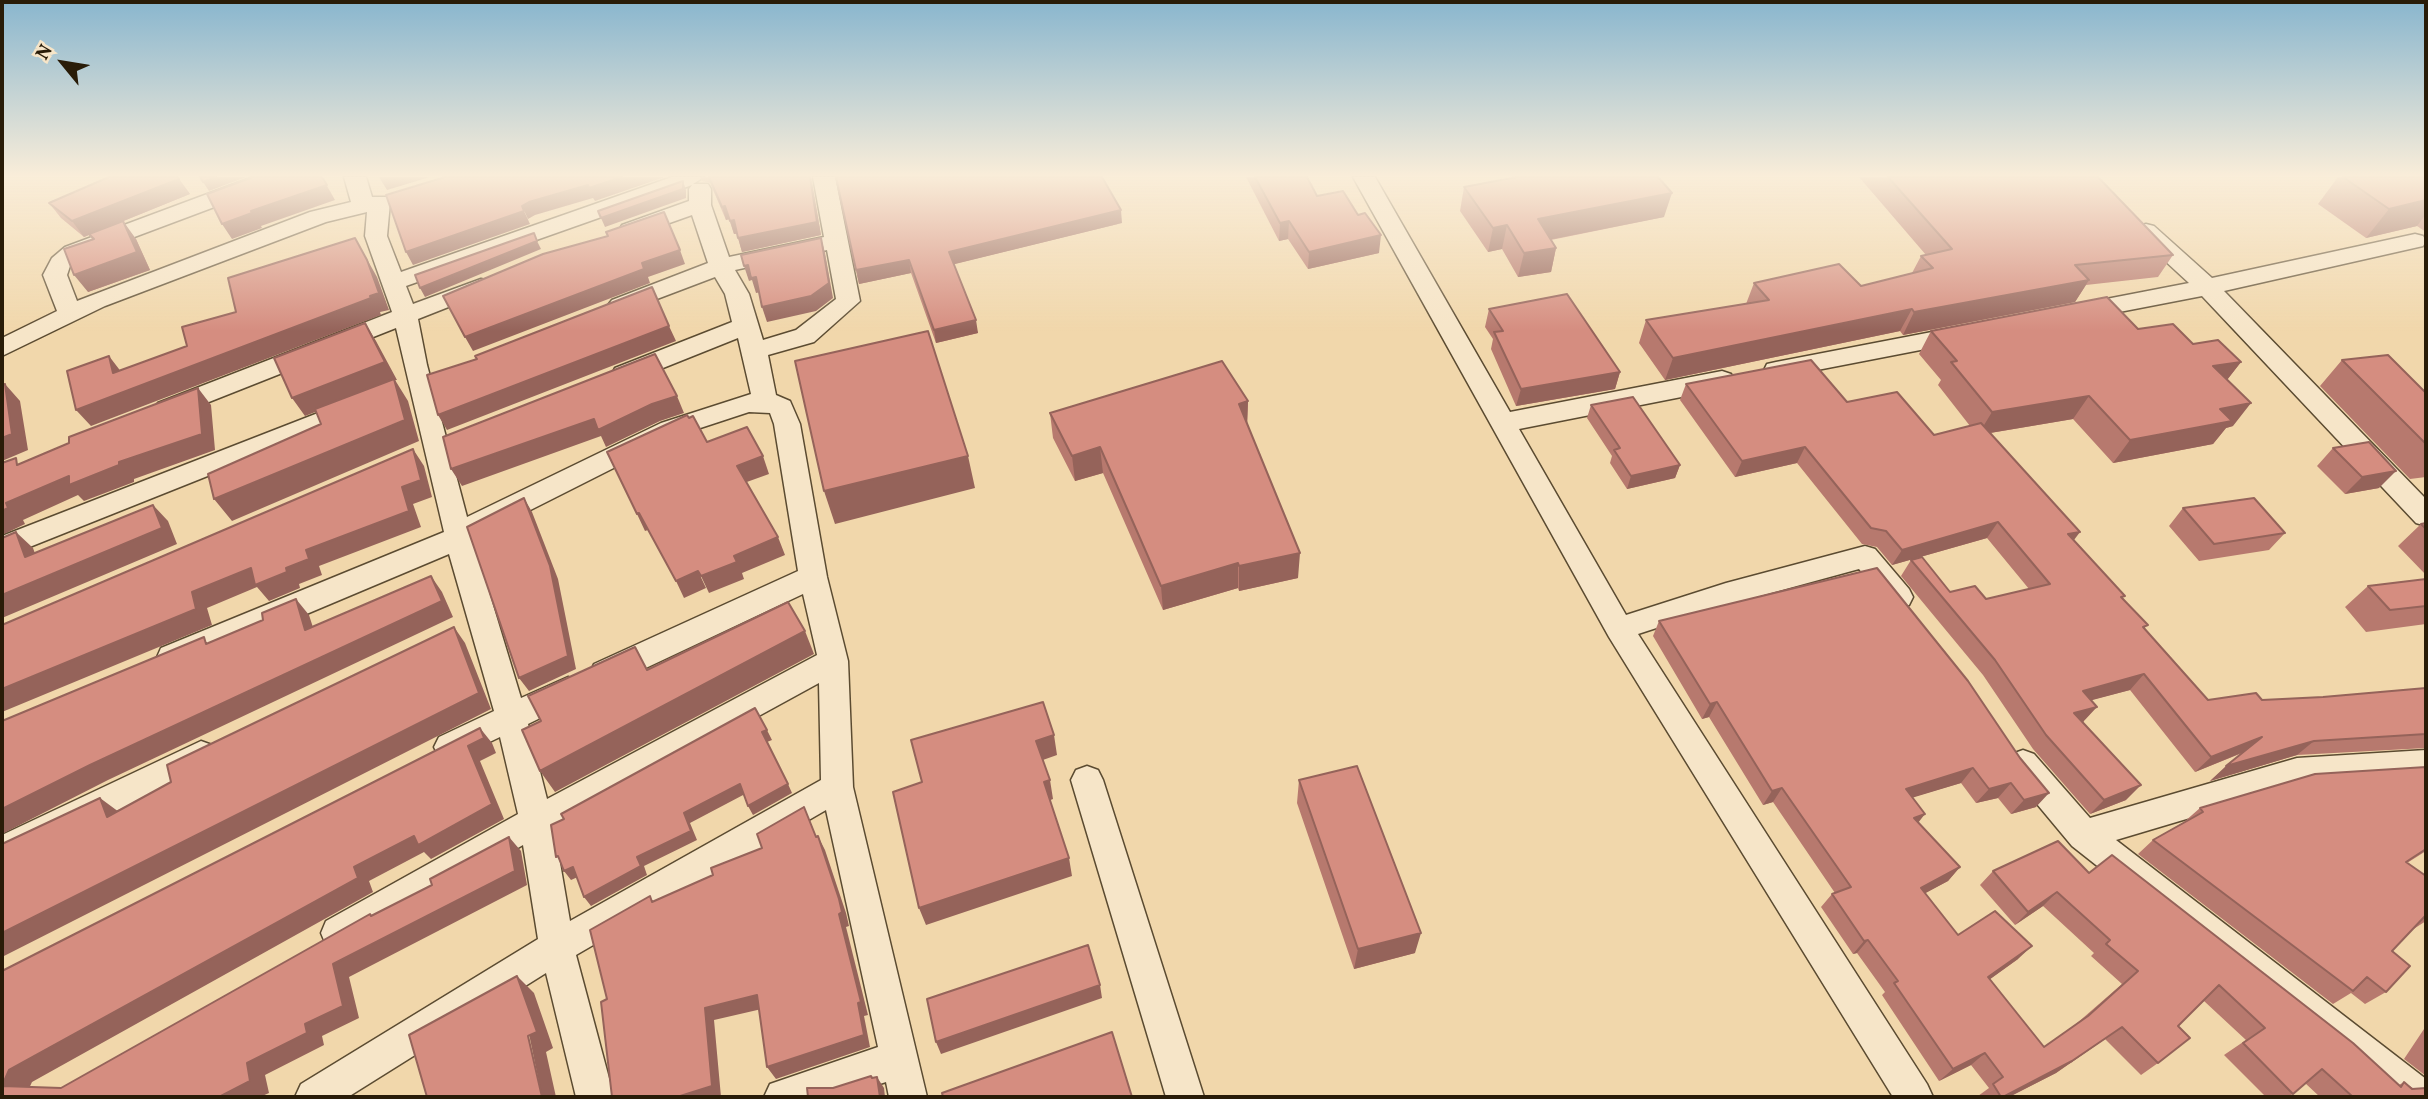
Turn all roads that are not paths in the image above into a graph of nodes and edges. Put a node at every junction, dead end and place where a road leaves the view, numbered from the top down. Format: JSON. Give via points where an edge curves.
{"nodes":[{"id":1,"x":136,"y":228,"type":"edge"},
{"id":2,"x":288,"y":228,"type":"edge"},
{"id":3,"x":377,"y":228,"type":"edge"},
{"id":4,"x":547,"y":228,"type":"edge"},
{"id":5,"x":633,"y":228,"type":"edge"},
{"id":6,"x":708,"y":228,"type":"edge"},
{"id":7,"x":834,"y":228,"type":"edge"},
{"id":8,"x":1393,"y":228,"type":"edge"},
{"id":9,"x":2143,"y":228,"type":"edge"},
{"id":10,"x":611,"y":236,"type":"edge"},
{"id":11,"x":836,"y":241,"type":"junction"},
{"id":12,"x":2416,"y":241,"type":"dead end"},
{"id":13,"x":721,"y":266,"type":"junction"},
{"id":14,"x":496,"y":279,"type":"edge"},
{"id":15,"x":394,"y":282,"type":"junction"},
{"id":16,"x":2207,"y":287,"type":"junction"},
{"id":17,"x":70,"y":314,"type":"junction"},
{"id":18,"x":595,"y":314,"type":"edge"},
{"id":19,"x":2057,"y":316,"type":"edge"},
{"id":20,"x":406,"y":317,"type":"junction"},
{"id":21,"x":1990,"y":329,"type":"edge"},
{"id":22,"x":750,"y":338,"type":"junction"},
{"id":23,"x":2,"y":348,"type":"edge"},
{"id":24,"x":604,"y":382,"type":"edge"},
{"id":25,"x":410,"y":386,"type":"junction"},
{"id":26,"x":765,"y":402,"type":"junction"},
{"id":27,"x":145,"y":418,"type":"edge"},
{"id":28,"x":1502,"y":423,"type":"junction"},
{"id":29,"x":2426,"y":516,"type":"edge"},
{"id":30,"x":458,"y":534,"type":"junction"},
{"id":31,"x":2,"y":547,"type":"edge"},
{"id":32,"x":813,"y":577,"type":"junction"},
{"id":33,"x":1918,"y":621,"type":"edge"},
{"id":34,"x":1619,"y":629,"type":"junction"},
{"id":35,"x":833,"y":662,"type":"junction"},
{"id":36,"x":141,"y":670,"type":"edge"},
{"id":37,"x":511,"y":716,"type":"junction"},
{"id":38,"x":2006,"y":739,"type":"edge"},
{"id":39,"x":223,"y":744,"type":"edge"},
{"id":40,"x":424,"y":760,"type":"edge"},
{"id":41,"x":2426,"y":764,"type":"edge"},
{"id":42,"x":1087,"y":780,"type":"dead end"},
{"id":43,"x":837,"y":786,"type":"junction"},
{"id":44,"x":536,"y":821,"type":"junction"},
{"id":45,"x":2084,"y":835,"type":"junction"},
{"id":46,"x":2,"y":851,"type":"edge"},
{"id":47,"x":557,"y":947,"type":"junction"},
{"id":48,"x":309,"y":949,"type":"edge"},
{"id":49,"x":899,"y":1059,"type":"junction"},
{"id":50,"x":314,"y":1097,"type":"edge"},
{"id":51,"x":595,"y":1097,"type":"edge"},
{"id":52,"x":783,"y":1097,"type":"edge"},
{"id":53,"x":908,"y":1097,"type":"edge"},
{"id":54,"x":1185,"y":1097,"type":"edge"},
{"id":55,"x":1914,"y":1097,"type":"edge"},
{"id":56,"x":2419,"y":1097,"type":"edge"}],
"edges":[{"from":1,"to":17,"type":"street","via":[[73,252],[60,263],[55,275]]},
{"from":2,"to":17,"type":"street"},
{"from":3,"to":15,"type":"street","via":[[376,236]]},
{"from":4,"to":15,"type":"street"},
{"from":5,"to":10,"type":"street"},
{"from":6,"to":13,"type":"street"},
{"from":7,"to":11,"type":"street"},
{"from":8,"to":28,"type":"street"},
{"from":9,"to":16,"type":"street"},
{"from":11,"to":13,"type":"street"},
{"from":11,"to":22,"type":"street","via":[[848,301],[805,336]]},
{"from":12,"to":16,"type":"street"},
{"from":13,"to":18,"type":"street"},
{"from":13,"to":22,"type":"street","via":[[737,294]]},
{"from":14,"to":20,"type":"street"},
{"from":15,"to":20,"type":"street"},
{"from":16,"to":19,"type":"street"},
{"from":16,"to":29,"type":"street"},
{"from":17,"to":23,"type":"street"},
{"from":20,"to":25,"type":"street"},
{"from":20,"to":27,"type":"street"},
{"from":21,"to":28,"type":"street"},
{"from":22,"to":24,"type":"street"},
{"from":22,"to":26,"type":"street"},
{"from":25,"to":30,"type":"street","via":[[437,447]]},
{"from":25,"to":31,"type":"street"},
{"from":26,"to":30,"type":"street","via":[[748,403],[670,429]]},
{"from":26,"to":32,"type":"street","via":[[781,407],[787,424]]},
{"from":28,"to":34,"type":"street"},
{"from":30,"to":36,"type":"street","via":[[458,538]]},
{"from":30,"to":37,"type":"street","via":[[469,625]]},
{"from":32,"to":35,"type":"street"},
{"from":32,"to":37,"type":"street"},
{"from":33,"to":34,"type":"street","via":[[1866,556]]},
{"from":34,"to":55,"type":"street"},
{"from":35,"to":43,"type":"street"},
{"from":35,"to":44,"type":"street"},
{"from":37,"to":40,"type":"street"},
{"from":37,"to":44,"type":"street"},
{"from":38,"to":45,"type":"street"},
{"from":39,"to":46,"type":"street"},
{"from":41,"to":45,"type":"street","via":[[2297,772]]},
{"from":42,"to":54,"type":"street"},
{"from":43,"to":47,"type":"street"},
{"from":43,"to":49,"type":"street"},
{"from":44,"to":47,"type":"street"},
{"from":44,"to":48,"type":"street"},
{"from":45,"to":56,"type":"street"},
{"from":47,"to":50,"type":"street"},
{"from":47,"to":51,"type":"street"},
{"from":49,"to":52,"type":"street"},
{"from":49,"to":53,"type":"street"}]}
